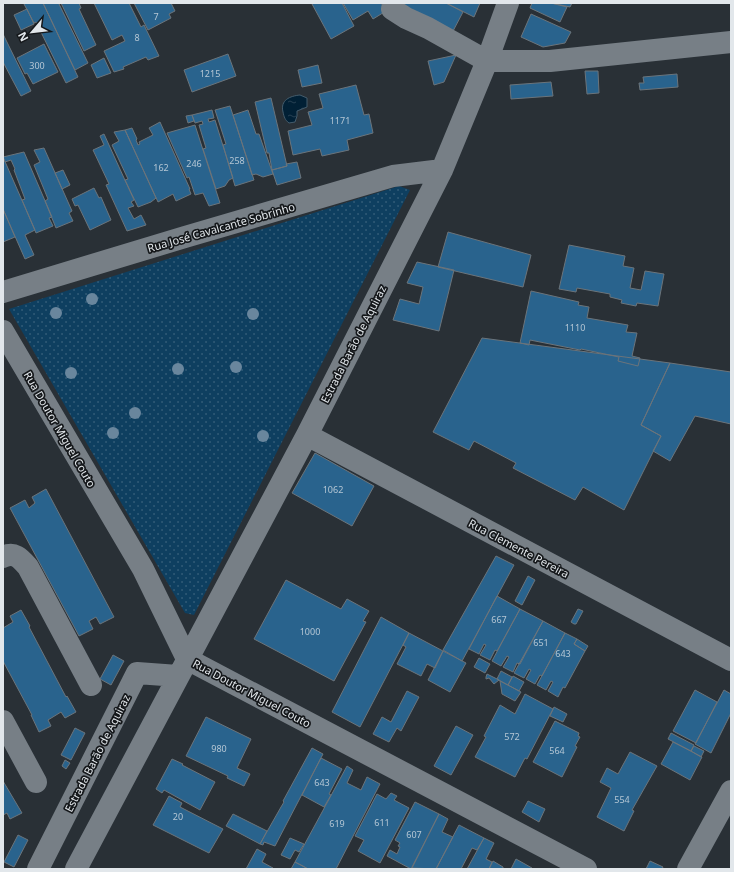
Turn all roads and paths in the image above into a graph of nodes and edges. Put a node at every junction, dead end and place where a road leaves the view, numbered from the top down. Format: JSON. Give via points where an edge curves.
{"nodes":[{"id":1,"x":508,"y":3,"type":"edge"},
{"id":2,"x":392,"y":9,"type":"dead end"},
{"id":3,"x":731,"y":42,"type":"edge"},
{"id":4,"x":487,"y":61,"type":"junction"},
{"id":5,"x":442,"y":170,"type":"junction"},
{"id":6,"x":3,"y":292,"type":"edge"},
{"id":7,"x":3,"y":331,"type":"edge"},
{"id":8,"x":307,"y":435,"type":"junction"},
{"id":9,"x":3,"y":557,"type":"edge"},
{"id":10,"x":731,"y":660,"type":"edge"},
{"id":11,"x":183,"y":667,"type":"junction"},
{"id":12,"x":90,"y":686,"type":"dead end"},
{"id":13,"x":3,"y":721,"type":"edge"},
{"id":14,"x":36,"y":782,"type":"dead end"},
{"id":15,"x":731,"y":791,"type":"edge"},
{"id":16,"x":38,"y":869,"type":"edge"},
{"id":17,"x":76,"y":869,"type":"edge"},
{"id":18,"x":586,"y":869,"type":"edge"},
{"id":19,"x":688,"y":869,"type":"edge"}],
"edges":[{"from":1,"to":4,"type":"street","name":"Estrada Barão de Aquiraz"},
{"from":2,"to":4,"type":"street"},
{"from":3,"to":4,"type":"street","via":[[550,61]]},
{"from":4,"to":5,"type":"street","name":"Estrada Barão de Aquiraz"},
{"from":5,"to":6,"type":"street","name":"Rua José Cavalcante Sobrinho","via":[[393,176]]},
{"from":5,"to":8,"type":"street","name":"Estrada Barão de Aquiraz"},
{"from":7,"to":11,"type":"street","name":"Rua Doutor Miguel Couto","via":[[143,569]]},
{"from":8,"to":10,"type":"street","name":"Rua Clemente Pereira"},
{"from":8,"to":11,"type":"street","name":"Estrada Barão de Aquiraz"},
{"from":9,"to":12,"type":"street","via":[[18,556],[28,567]]},
{"from":11,"to":16,"type":"street","name":"Estrada Barão de Aquiraz","via":[[137,673]]},
{"from":11,"to":17,"type":"street","name":"Estrada Barão de Aquiraz"},
{"from":11,"to":18,"type":"street","name":"Rua Doutor Miguel Couto"},
{"from":13,"to":14,"type":"street"},
{"from":15,"to":19,"type":"street"}]}
